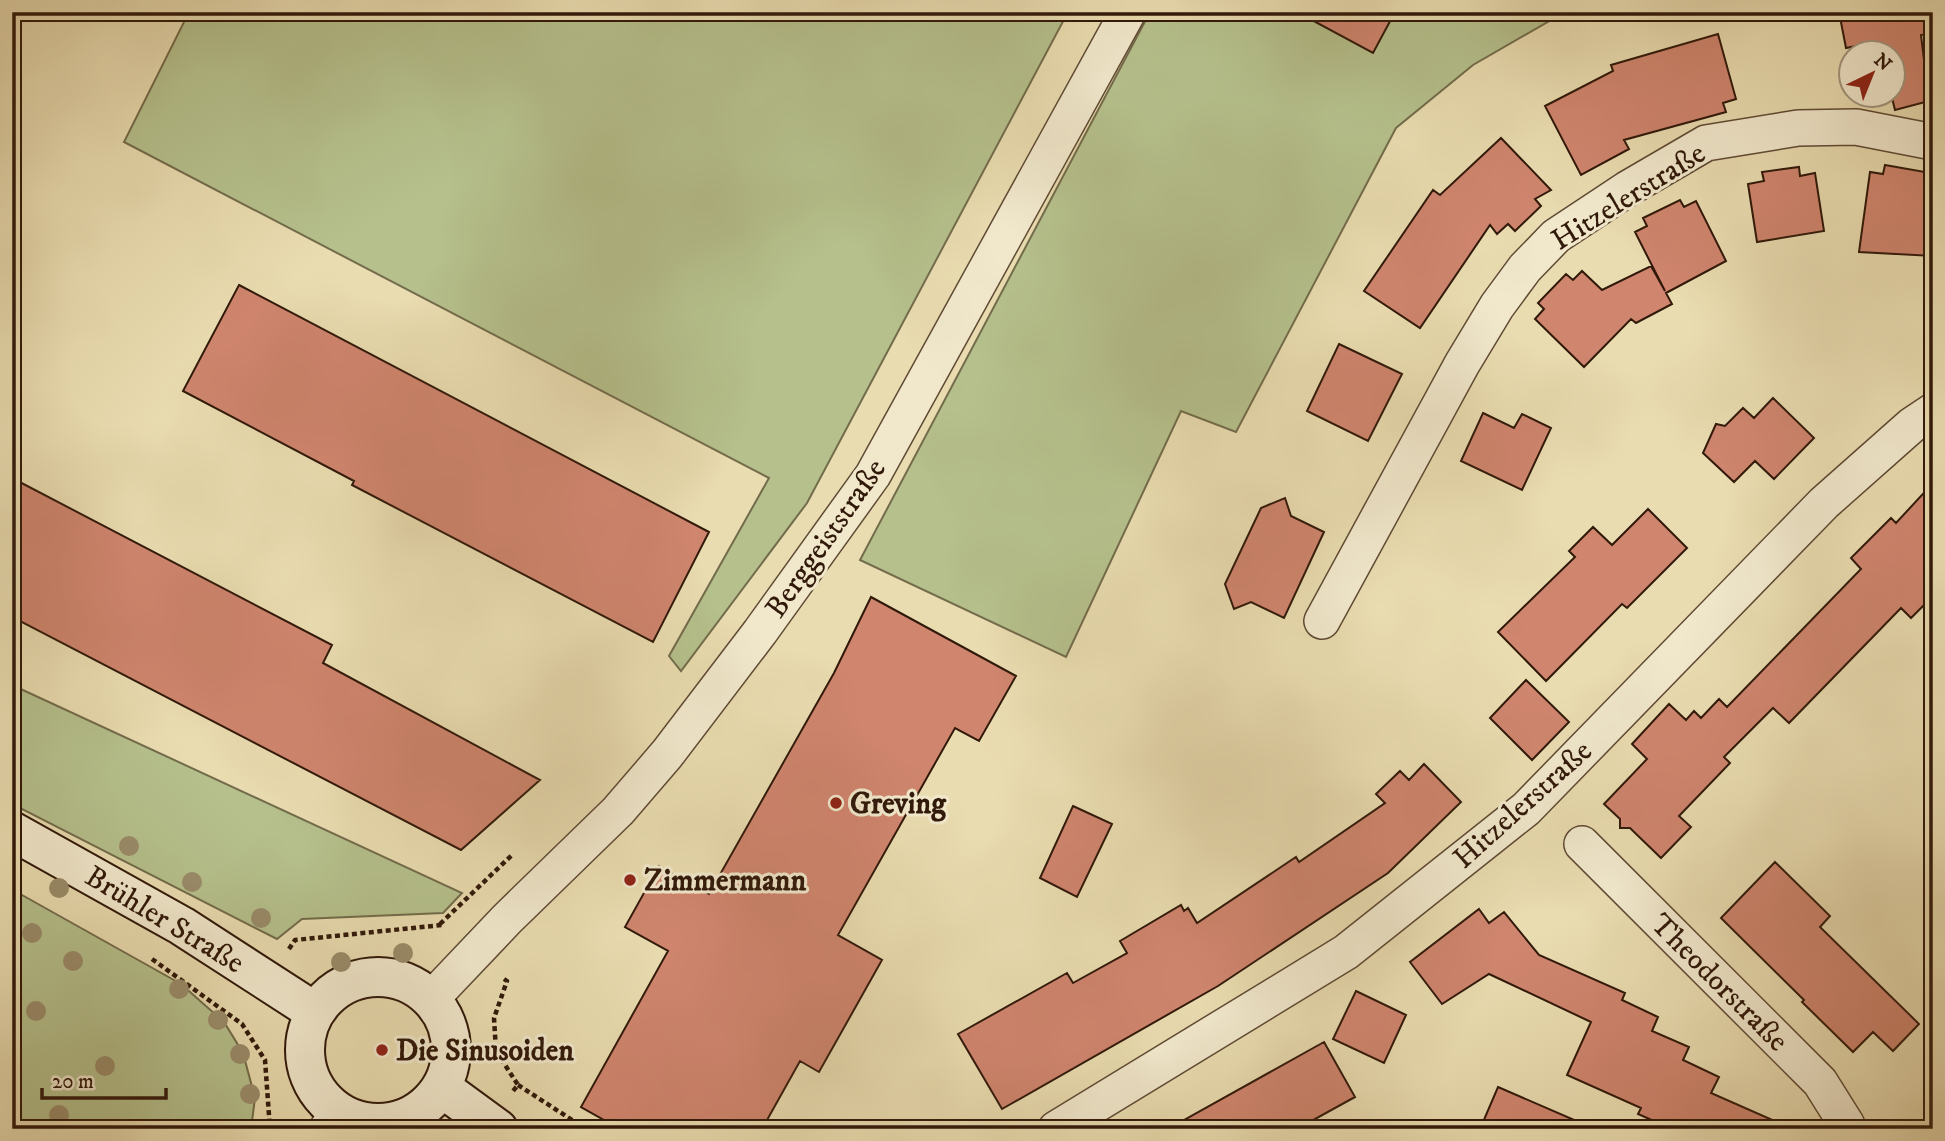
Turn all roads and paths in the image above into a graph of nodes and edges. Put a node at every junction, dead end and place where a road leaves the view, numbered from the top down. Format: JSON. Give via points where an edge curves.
{"nodes":[{"id":1,"x":1128,"y":12,"type":"edge"},
{"id":2,"x":1933,"y":142,"type":"edge"},
{"id":3,"x":1933,"y":411,"type":"edge"},
{"id":4,"x":1322,"y":621,"type":"dead end"},
{"id":5,"x":12,"y":831,"type":"edge"},
{"id":6,"x":1582,"y":845,"type":"dead end"},
{"id":7,"x":518,"y":850,"type":"dead end"},
{"id":8,"x":440,"y":924,"type":"dead end"},
{"id":9,"x":143,"y":954,"type":"dead end"},
{"id":10,"x":431,"y":999,"type":"junction"},
{"id":11,"x":315,"y":1012,"type":"junction"},
{"id":12,"x":518,"y":1085,"type":"dead end"},
{"id":13,"x":442,"y":1088,"type":"junction"},
{"id":14,"x":332,"y":1120,"type":"edge"},
{"id":15,"x":270,"y":1129,"type":"edge"},
{"id":16,"x":498,"y":1129,"type":"edge"},
{"id":17,"x":586,"y":1129,"type":"edge"},
{"id":18,"x":1056,"y":1129,"type":"edge"},
{"id":19,"x":1847,"y":1129,"type":"edge"}],
"edges":[{"from":1,"to":10,"type":"street","name":"Berggeiststraße","via":[[873,475],[667,754],[618,811]]},
{"from":2,"to":4,"type":"street","name":"Hitzelerstraße","via":[[1856,127],[1798,128],[1706,142],[1556,236],[1525,268],[1490,317]]},
{"from":3,"to":18,"type":"street","name":"Hitzelerstraße","via":[[1824,503],[1526,809],[1346,952]]},
{"from":5,"to":11,"type":"main road","name":"Brühler Straße","via":[[182,926]]},
{"from":6,"to":19,"type":"street","name":"Theodorstraße","via":[[1820,1082]]},
{"from":7,"to":8,"type":"path"},
{"from":9,"to":15,"type":"path","via":[[242,1024],[265,1060]]},
{"from":10,"to":11,"type":"main road","via":[[413,985],[368,977],[346,983]]},
{"from":10,"to":13,"type":"main road","via":[[446,1020],[452,1045]]},
{"from":11,"to":14,"type":"main road","via":[[304,1058]]},
{"from":12,"to":17,"type":"path"},
{"from":13,"to":14,"type":"main road","via":[[422,1109],[403,1120],[381,1124]]},
{"from":13,"to":16,"type":"main road"}]}
